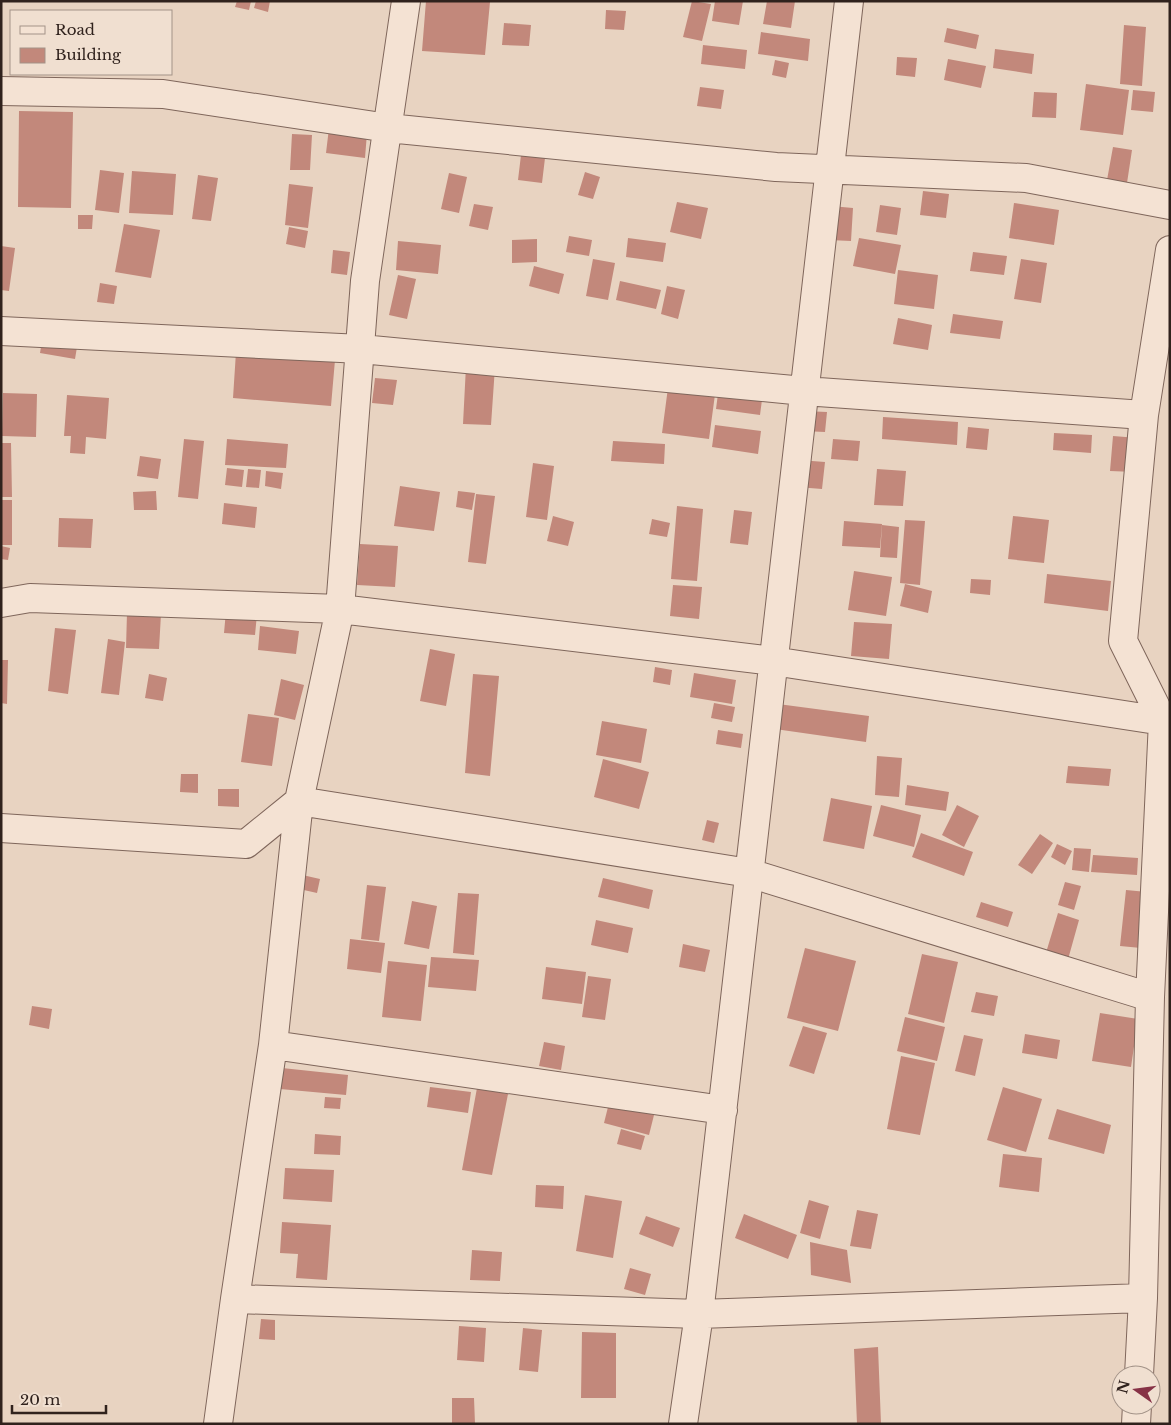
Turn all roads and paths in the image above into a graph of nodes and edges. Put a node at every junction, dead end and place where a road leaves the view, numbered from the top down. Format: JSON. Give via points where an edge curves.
{"nodes":[{"id":1,"x":406,"y":1,"type":"edge"},
{"id":2,"x":848,"y":1,"type":"edge"},
{"id":3,"x":1,"y":91,"type":"edge"},
{"id":4,"x":388,"y":128,"type":"junction"},
{"id":5,"x":829,"y":170,"type":"junction"},
{"id":6,"x":1170,"y":205,"type":"edge"},
{"id":7,"x":1170,"y":250,"type":"edge"},
{"id":8,"x":1,"y":330,"type":"edge"},
{"id":9,"x":361,"y":349,"type":"junction"},
{"id":10,"x":804,"y":391,"type":"junction"},
{"id":11,"x":1144,"y":415,"type":"junction"},
{"id":12,"x":1,"y":603,"type":"edge"},
{"id":13,"x":340,"y":609,"type":"junction"},
{"id":14,"x":774,"y":662,"type":"junction"},
{"id":15,"x":1163,"y":721,"type":"junction"},
{"id":16,"x":299,"y":801,"type":"junction"},
{"id":17,"x":1,"y":828,"type":"edge"},
{"id":18,"x":749,"y":873,"type":"junction"},
{"id":19,"x":1150,"y":997,"type":"junction"},
{"id":20,"x":273,"y":1045,"type":"junction"},
{"id":21,"x":723,"y":1110,"type":"junction"},
{"id":22,"x":1143,"y":1298,"type":"junction"},
{"id":23,"x":235,"y":1299,"type":"junction"},
{"id":24,"x":699,"y":1314,"type":"junction"},
{"id":25,"x":1140,"y":1365,"type":"edge"},
{"id":26,"x":218,"y":1424,"type":"edge"},
{"id":27,"x":683,"y":1424,"type":"edge"}],
"edges":[{"from":1,"to":4,"type":"street"},
{"from":2,"to":5,"type":"street"},
{"from":3,"to":4,"type":"street","via":[[163,94]]},
{"from":4,"to":5,"type":"street"},
{"from":4,"to":9,"type":"street","via":[[365,281]]},
{"from":5,"to":6,"type":"street","via":[[1026,178]]},
{"from":5,"to":10,"type":"street"},
{"from":7,"to":11,"type":"street"},
{"from":8,"to":9,"type":"street"},
{"from":9,"to":10,"type":"street"},
{"from":9,"to":13,"type":"street"},
{"from":10,"to":11,"type":"street"},
{"from":10,"to":14,"type":"street"},
{"from":11,"to":15,"type":"street","via":[[1123,641]]},
{"from":12,"to":13,"type":"street","via":[[30,598]]},
{"from":13,"to":14,"type":"street"},
{"from":13,"to":16,"type":"street"},
{"from":14,"to":15,"type":"street"},
{"from":14,"to":18,"type":"street"},
{"from":15,"to":19,"type":"street"},
{"from":16,"to":17,"type":"street","via":[[246,844]]},
{"from":16,"to":18,"type":"street"},
{"from":16,"to":20,"type":"street"},
{"from":18,"to":19,"type":"street"},
{"from":18,"to":21,"type":"street"},
{"from":19,"to":22,"type":"street"},
{"from":20,"to":21,"type":"street"},
{"from":20,"to":23,"type":"street"},
{"from":21,"to":24,"type":"street"},
{"from":22,"to":24,"type":"street"},
{"from":22,"to":25,"type":"street"},
{"from":23,"to":24,"type":"street"},
{"from":23,"to":26,"type":"street"},
{"from":24,"to":27,"type":"street"}]}
